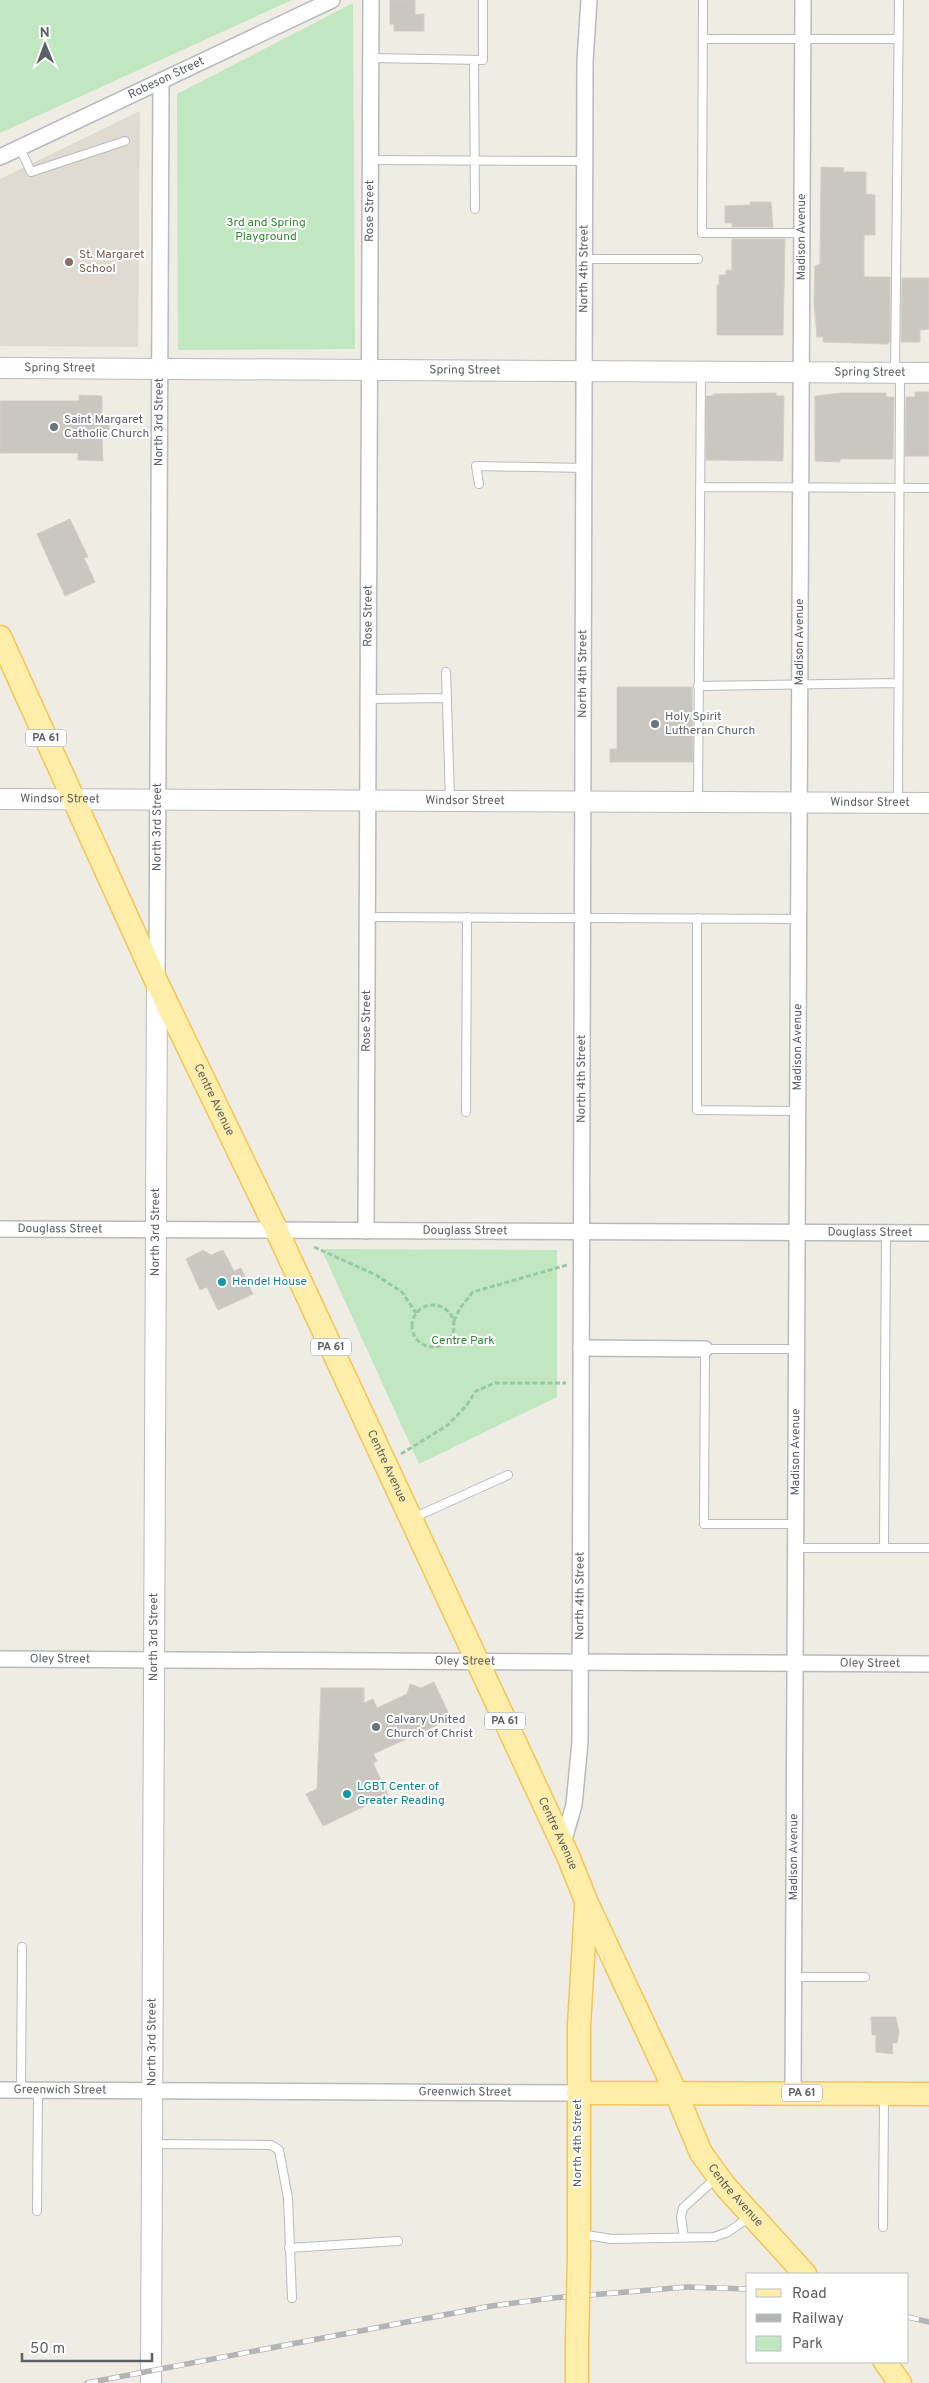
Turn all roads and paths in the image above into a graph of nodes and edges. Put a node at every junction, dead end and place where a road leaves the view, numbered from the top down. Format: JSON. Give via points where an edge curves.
{"nodes":[{"id":1,"x":332,"y":0,"type":"edge"},
{"id":2,"x":371,"y":0,"type":"edge"},
{"id":3,"x":482,"y":0,"type":"edge"},
{"id":4,"x":589,"y":0,"type":"edge"},
{"id":5,"x":703,"y":0,"type":"edge"},
{"id":6,"x":804,"y":0,"type":"edge"},
{"id":7,"x":899,"y":0,"type":"edge"},
{"id":8,"x":703,"y":39,"type":"junction"},
{"id":9,"x":803,"y":39,"type":"junction"},
{"id":10,"x":898,"y":39,"type":"junction"},
{"id":11,"x":371,"y":58,"type":"junction"},
{"id":12,"x":474,"y":60,"type":"junction"},
{"id":13,"x":161,"y":81,"type":"junction"},
{"id":14,"x":125,"y":141,"type":"dead end"},
{"id":15,"x":20,"y":148,"type":"junction"},
{"id":16,"x":0,"y":157,"type":"edge"},
{"id":17,"x":370,"y":160,"type":"junction"},
{"id":18,"x":476,"y":160,"type":"junction"},
{"id":19,"x":585,"y":161,"type":"junction"},
{"id":20,"x":475,"y":209,"type":"dead end"},
{"id":21,"x":802,"y":233,"type":"junction"},
{"id":22,"x":585,"y":259,"type":"junction"},
{"id":23,"x":698,"y":260,"type":"dead end"},
{"id":24,"x":0,"y":368,"type":"edge"},
{"id":25,"x":160,"y":368,"type":"junction"},
{"id":26,"x":370,"y":370,"type":"junction"},
{"id":27,"x":584,"y":371,"type":"junction"},
{"id":28,"x":701,"y":372,"type":"junction"},
{"id":29,"x":801,"y":372,"type":"junction"},
{"id":30,"x":897,"y":373,"type":"junction"},
{"id":31,"x":929,"y":373,"type":"edge"},
{"id":32,"x":584,"y":468,"type":"junction"},
{"id":33,"x":479,"y":484,"type":"dead end"},
{"id":34,"x":700,"y":487,"type":"junction"},
{"id":35,"x":800,"y":488,"type":"junction"},
{"id":36,"x":899,"y":488,"type":"junction"},
{"id":37,"x":929,"y":488,"type":"edge"},
{"id":38,"x":0,"y":638,"type":"edge"},
{"id":39,"x":446,"y":672,"type":"dead end"},
{"id":40,"x":898,"y":683,"type":"junction"},
{"id":41,"x":799,"y":685,"type":"junction"},
{"id":42,"x":698,"y":686,"type":"junction"},
{"id":43,"x":368,"y":698,"type":"junction"},
{"id":44,"x":447,"y":698,"type":"junction"},
{"id":45,"x":0,"y":799,"type":"edge"},
{"id":46,"x":74,"y":799,"type":"junction"},
{"id":47,"x":158,"y":800,"type":"junction"},
{"id":48,"x":368,"y":801,"type":"junction"},
{"id":49,"x":450,"y":801,"type":"junction"},
{"id":50,"x":583,"y":802,"type":"junction"},
{"id":51,"x":698,"y":802,"type":"junction"},
{"id":52,"x":801,"y":803,"type":"junction"},
{"id":53,"x":898,"y":803,"type":"junction"},
{"id":54,"x":929,"y":804,"type":"edge"},
{"id":55,"x":367,"y":917,"type":"junction"},
{"id":56,"x":467,"y":917,"type":"junction"},
{"id":57,"x":582,"y":918,"type":"junction"},
{"id":58,"x":697,"y":918,"type":"junction"},
{"id":59,"x":798,"y":919,"type":"junction"},
{"id":60,"x":157,"y":982,"type":"junction"},
{"id":61,"x":797,"y":1111,"type":"junction"},
{"id":62,"x":466,"y":1112,"type":"dead end"},
{"id":63,"x":0,"y":1229,"type":"edge"},
{"id":64,"x":156,"y":1230,"type":"junction"},
{"id":65,"x":277,"y":1230,"type":"junction"},
{"id":66,"x":366,"y":1231,"type":"junction"},
{"id":67,"x":581,"y":1232,"type":"junction"},
{"id":68,"x":886,"y":1232,"type":"junction"},
{"id":69,"x":929,"y":1232,"type":"edge"},
{"id":70,"x":796,"y":1233,"type":"junction"},
{"id":71,"x":313,"y":1247,"type":"dead end"},
{"id":72,"x":581,"y":1261,"type":"junction"},
{"id":73,"x":416,"y":1313,"type":"junction"},
{"id":74,"x":454,"y":1321,"type":"junction"},
{"id":75,"x":581,"y":1348,"type":"junction"},
{"id":76,"x":705,"y":1349,"type":"junction"},
{"id":77,"x":796,"y":1349,"type":"junction"},
{"id":78,"x":581,"y":1383,"type":"junction"},
{"id":79,"x":385,"y":1463,"type":"junction"},
{"id":80,"x":508,"y":1476,"type":"dead end"},
{"id":81,"x":411,"y":1519,"type":"junction"},
{"id":82,"x":795,"y":1524,"type":"junction"},
{"id":83,"x":795,"y":1548,"type":"junction"},
{"id":84,"x":884,"y":1548,"type":"junction"},
{"id":85,"x":929,"y":1548,"type":"edge"},
{"id":86,"x":0,"y":1659,"type":"edge"},
{"id":87,"x":155,"y":1660,"type":"junction"},
{"id":88,"x":478,"y":1662,"type":"junction"},
{"id":89,"x":581,"y":1662,"type":"junction"},
{"id":90,"x":795,"y":1664,"type":"junction"},
{"id":91,"x":929,"y":1664,"type":"edge"},
{"id":92,"x":563,"y":1843,"type":"junction"},
{"id":93,"x":587,"y":1903,"type":"junction"},
{"id":94,"x":22,"y":1947,"type":"dead end"},
{"id":95,"x":794,"y":1977,"type":"junction"},
{"id":96,"x":865,"y":1977,"type":"dead end"},
{"id":97,"x":0,"y":2090,"type":"edge"},
{"id":98,"x":21,"y":2090,"type":"junction"},
{"id":99,"x":38,"y":2090,"type":"junction"},
{"id":100,"x":154,"y":2091,"type":"junction"},
{"id":101,"x":578,"y":2093,"type":"junction"},
{"id":102,"x":676,"y":2093,"type":"junction"},
{"id":103,"x":793,"y":2093,"type":"junction"},
{"id":104,"x":884,"y":2094,"type":"junction"},
{"id":105,"x":929,"y":2094,"type":"edge"},
{"id":106,"x":153,"y":2144,"type":"junction"},
{"id":107,"x":718,"y":2177,"type":"junction"},
{"id":108,"x":37,"y":2211,"type":"dead end"},
{"id":109,"x":752,"y":2216,"type":"junction"},
{"id":110,"x":883,"y":2227,"type":"dead end"},
{"id":111,"x":684,"y":2238,"type":"junction"},
{"id":112,"x":398,"y":2241,"type":"dead end"},
{"id":113,"x":579,"y":2244,"type":"junction"},
{"id":114,"x":289,"y":2248,"type":"junction"},
{"id":115,"x":804,"y":2273,"type":"edge"},
{"id":116,"x":292,"y":2298,"type":"dead end"},
{"id":117,"x":886,"y":2363,"type":"edge"},
{"id":118,"x":151,"y":2383,"type":"edge"},
{"id":119,"x":577,"y":2383,"type":"edge"},
{"id":120,"x":900,"y":2383,"type":"edge"}],
"edges":[{"from":1,"to":13,"type":"street","name":"Robeson Street"},
{"from":2,"to":11,"type":"street","name":"Rose Street"},
{"from":3,"to":12,"type":"lane","via":[[483,60]]},
{"from":4,"to":19,"type":"street","name":"North 4th Street"},
{"from":5,"to":8,"type":"lane"},
{"from":6,"to":9,"type":"street","name":"Madison Avenue"},
{"from":7,"to":10,"type":"lane"},
{"from":8,"to":9,"type":"lane"},
{"from":8,"to":21,"type":"lane","via":[[702,233]]},
{"from":9,"to":10,"type":"lane"},
{"from":9,"to":21,"type":"street","name":"Madison Avenue"},
{"from":10,"to":30,"type":"lane"},
{"from":11,"to":12,"type":"lane"},
{"from":11,"to":17,"type":"street","name":"Rose Street"},
{"from":12,"to":18,"type":"lane"},
{"from":13,"to":15,"type":"street","name":"Robeson Street"},
{"from":13,"to":25,"type":"street","name":"North 3rd Street"},
{"from":14,"to":15,"type":"lane","via":[[31,172]]},
{"from":15,"to":16,"type":"street","name":"Robeson Street"},
{"from":17,"to":18,"type":"lane"},
{"from":17,"to":26,"type":"street","name":"Rose Street"},
{"from":18,"to":19,"type":"lane"},
{"from":18,"to":20,"type":"lane"},
{"from":19,"to":22,"type":"street","name":"North 4th Street"},
{"from":21,"to":29,"type":"street","name":"Madison Avenue"},
{"from":22,"to":23,"type":"lane"},
{"from":22,"to":27,"type":"street","name":"North 4th Street"},
{"from":24,"to":25,"type":"main road","name":"Spring Street"},
{"from":25,"to":26,"type":"main road","name":"Spring Street"},
{"from":25,"to":47,"type":"street","name":"North 3rd Street"},
{"from":26,"to":27,"type":"main road","name":"Spring Street"},
{"from":26,"to":43,"type":"street","name":"Rose Street"},
{"from":27,"to":28,"type":"main road","name":"Spring Street"},
{"from":27,"to":32,"type":"street","name":"North 4th Street"},
{"from":28,"to":29,"type":"main road","name":"Spring Street"},
{"from":28,"to":34,"type":"lane"},
{"from":29,"to":30,"type":"main road","name":"Spring Street"},
{"from":29,"to":35,"type":"street","name":"Madison Avenue"},
{"from":30,"to":31,"type":"main road","name":"Spring Street"},
{"from":30,"to":36,"type":"lane"},
{"from":32,"to":33,"type":"lane","via":[[476,466]]},
{"from":32,"to":50,"type":"street","name":"North 4th Street"},
{"from":34,"to":35,"type":"lane"},
{"from":34,"to":42,"type":"lane"},
{"from":35,"to":36,"type":"lane"},
{"from":35,"to":41,"type":"street","name":"Madison Avenue"},
{"from":36,"to":37,"type":"lane"},
{"from":36,"to":40,"type":"lane"},
{"from":38,"to":46,"type":"main road","name":"Centre Avenue","number":"PA 61"},
{"from":39,"to":44,"type":"lane"},
{"from":40,"to":41,"type":"lane"},
{"from":40,"to":53,"type":"lane"},
{"from":41,"to":42,"type":"lane"},
{"from":41,"to":52,"type":"street","name":"Madison Avenue"},
{"from":42,"to":51,"type":"lane"},
{"from":43,"to":44,"type":"lane"},
{"from":43,"to":48,"type":"street","name":"Rose Street"},
{"from":44,"to":49,"type":"lane"},
{"from":45,"to":46,"type":"main road","name":"Windsor Street"},
{"from":46,"to":47,"type":"main road","name":"Windsor Street"},
{"from":46,"to":60,"type":"main road","name":"Centre Avenue","number":"PA 61"},
{"from":47,"to":48,"type":"main road","name":"Windsor Street"},
{"from":47,"to":60,"type":"street","name":"North 3rd Street"},
{"from":48,"to":49,"type":"main road","name":"Windsor Street"},
{"from":48,"to":55,"type":"street","name":"Rose Street"},
{"from":49,"to":50,"type":"main road","name":"Windsor Street"},
{"from":50,"to":51,"type":"main road","name":"Windsor Street"},
{"from":50,"to":57,"type":"street","name":"North 4th Street"},
{"from":51,"to":52,"type":"main road","name":"Windsor Street"},
{"from":52,"to":53,"type":"main road","name":"Windsor Street"},
{"from":52,"to":59,"type":"street","name":"Madison Avenue"},
{"from":53,"to":54,"type":"main road","name":"Windsor Street"},
{"from":55,"to":56,"type":"lane"},
{"from":55,"to":66,"type":"street","name":"Rose Street"},
{"from":56,"to":57,"type":"lane"},
{"from":56,"to":62,"type":"lane"},
{"from":57,"to":58,"type":"lane"},
{"from":57,"to":67,"type":"street","name":"North 4th Street"},
{"from":58,"to":59,"type":"lane"},
{"from":58,"to":61,"type":"lane","via":[[697,1110]]},
{"from":59,"to":61,"type":"street","name":"Madison Avenue"},
{"from":60,"to":64,"type":"main road","name":"North 3rd Street"},
{"from":60,"to":65,"type":"main road","name":"Centre Avenue","number":"PA 61"},
{"from":61,"to":70,"type":"street","name":"Madison Avenue"},
{"from":63,"to":64,"type":"street","name":"Douglass Street"},
{"from":64,"to":65,"type":"street","name":"Douglass Street"},
{"from":64,"to":87,"type":"main road","name":"North 3rd Street"},
{"from":65,"to":66,"type":"street","name":"Douglass Street"},
{"from":65,"to":79,"type":"main road","name":"Centre Avenue","number":"PA 61"},
{"from":66,"to":67,"type":"street","name":"Douglass Street"},
{"from":67,"to":70,"type":"street","name":"Douglass Street"},
{"from":67,"to":72,"type":"street","name":"North 4th Street"},
{"from":68,"to":69,"type":"street","name":"Douglass Street"},
{"from":68,"to":70,"type":"street","name":"Douglass Street"},
{"from":68,"to":84,"type":"lane"},
{"from":70,"to":77,"type":"street","name":"Madison Avenue"},
{"from":71,"to":73,"type":"path","via":[[376,1275],[402,1292]]},
{"from":72,"to":74,"type":"path","via":[[473,1292]]},
{"from":72,"to":75,"type":"street","name":"North 4th Street"},
{"from":73,"to":74,"type":"path","via":[[424,1306],[437,1305],[449,1312]]},
{"from":73,"to":74,"type":"path","via":[[412,1323],[414,1334],[429,1347],[449,1341],[454,1332]]},
{"from":75,"to":76,"type":"street"},
{"from":75,"to":78,"type":"street","name":"North 4th Street"},
{"from":76,"to":77,"type":"lane"},
{"from":76,"to":82,"type":"lane","via":[[704,1524]]},
{"from":77,"to":82,"type":"street","name":"Madison Avenue"},
{"from":78,"to":79,"type":"path","via":[[495,1383],[476,1390],[448,1425]]},
{"from":78,"to":89,"type":"street","name":"North 4th Street"},
{"from":79,"to":81,"type":"main road","name":"Centre Avenue","number":"PA 61"},
{"from":80,"to":81,"type":"lane"},
{"from":81,"to":88,"type":"main road","name":"Centre Avenue","number":"PA 61"},
{"from":82,"to":83,"type":"street","name":"Madison Avenue"},
{"from":83,"to":84,"type":"lane"},
{"from":83,"to":90,"type":"street","name":"Madison Avenue"},
{"from":84,"to":85,"type":"lane"},
{"from":86,"to":87,"type":"street","name":"Oley Street"},
{"from":87,"to":88,"type":"street","name":"Oley Street"},
{"from":87,"to":100,"type":"main road","name":"North 3rd Street"},
{"from":88,"to":89,"type":"street","name":"Oley Street"},
{"from":88,"to":92,"type":"main road","name":"Centre Avenue","number":"PA 61"},
{"from":89,"to":90,"type":"street","name":"Oley Street"},
{"from":89,"to":92,"type":"street","name":"North 4th Street","via":[[580,1742],[574,1805]]},
{"from":90,"to":91,"type":"street","name":"Oley Street"},
{"from":90,"to":95,"type":"street","name":"Madison Avenue"},
{"from":92,"to":93,"type":"main road","name":"Centre Avenue","number":"PA 61"},
{"from":93,"to":101,"type":"main road","name":"North 4th Street","number":"PA 61"},
{"from":93,"to":102,"type":"main road","name":"Centre Avenue","number":"PA 61"},
{"from":94,"to":98,"type":"lane"},
{"from":95,"to":96,"type":"lane"},
{"from":95,"to":103,"type":"street","name":"Madison Avenue"},
{"from":97,"to":98,"type":"street","name":"Greenwich Street"},
{"from":98,"to":99,"type":"street","name":"Greenwich Street"},
{"from":99,"to":100,"type":"street","name":"Greenwich Street"},
{"from":99,"to":108,"type":"lane"},
{"from":100,"to":101,"type":"street","name":"Greenwich Street"},
{"from":100,"to":106,"type":"main road","name":"North 3rd Street"},
{"from":101,"to":102,"type":"main road","name":"Greenwich Street","number":"PA 61"},
{"from":101,"to":113,"type":"main road","name":"North 4th Street"},
{"from":102,"to":103,"type":"main road","name":"Greenwich Street","number":"PA 61"},
{"from":102,"to":107,"type":"main road","name":"Centre Avenue","via":[[701,2153]]},
{"from":103,"to":104,"type":"main road","name":"Greenwich Street","number":"PA 61"},
{"from":104,"to":105,"type":"main road","name":"Greenwich Street","number":"PA 61"},
{"from":104,"to":110,"type":"lane"},
{"from":106,"to":114,"type":"lane","via":[[271,2145],[279,2150],[288,2198]]},
{"from":106,"to":118,"type":"main road","name":"North 3rd Street"},
{"from":107,"to":109,"type":"main road","name":"Centre Avenue"},
{"from":107,"to":111,"type":"lane","via":[[683,2208]]},
{"from":109,"to":111,"type":"lane","via":[[714,2237]]},
{"from":109,"to":115,"type":"main road","name":"Centre Avenue"},
{"from":111,"to":113,"type":"lane","via":[[611,2239]]},
{"from":112,"to":114,"type":"lane"},
{"from":113,"to":119,"type":"main road","name":"North 4th Street","bridge":true},
{"from":114,"to":116,"type":"lane"},
{"from":117,"to":120,"type":"main road"}]}
